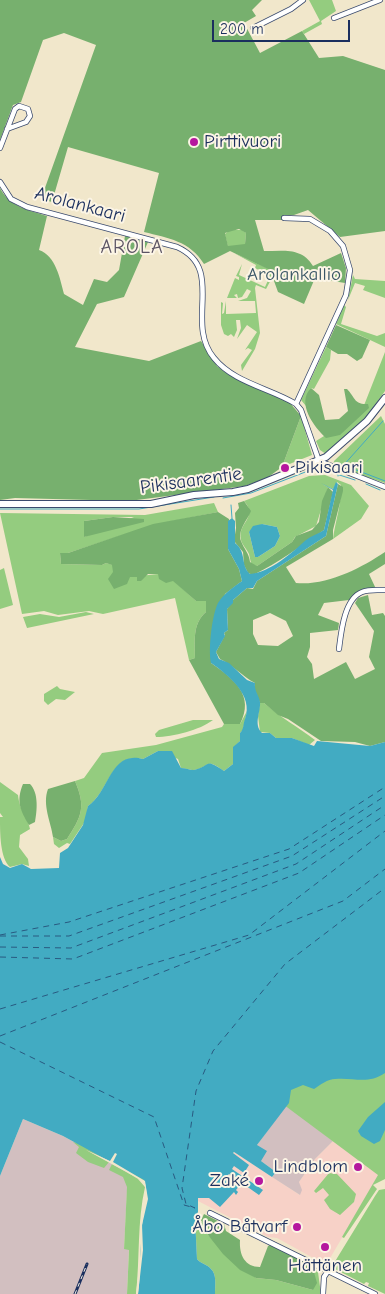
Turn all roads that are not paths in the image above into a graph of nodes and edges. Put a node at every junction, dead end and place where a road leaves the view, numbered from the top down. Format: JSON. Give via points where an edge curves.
{"nodes":[{"id":1,"x":303,"y":0,"type":"edge"},
{"id":2,"x":380,"y":0,"type":"edge"},
{"id":3,"x":334,"y":18,"type":"dead end"},
{"id":4,"x":253,"y":28,"type":"dead end"},
{"id":5,"x":7,"y":130,"type":"junction"},
{"id":6,"x":0,"y":148,"type":"edge"},
{"id":7,"x":0,"y":182,"type":"edge"},
{"id":8,"x":284,"y":218,"type":"dead end"},
{"id":9,"x":385,"y":398,"type":"edge"},
{"id":10,"x":296,"y":404,"type":"junction"},
{"id":11,"x":319,"y":461,"type":"junction"},
{"id":12,"x":385,"y":487,"type":"edge"},
{"id":13,"x":0,"y":504,"type":"edge"},
{"id":14,"x":385,"y":590,"type":"edge"},
{"id":15,"x":338,"y":649,"type":"dead end"},
{"id":16,"x":210,"y":1213,"type":"dead end"},
{"id":17,"x":328,"y":1271,"type":"junction"},
{"id":18,"x":323,"y":1294,"type":"edge"},
{"id":19,"x":375,"y":1294,"type":"edge"}],
"edges":[{"from":1,"to":4,"type":"street"},
{"from":2,"to":3,"type":"street"},
{"from":5,"to":5,"type":"street","via":[[17,107],[28,109],[30,116],[26,122]]},
{"from":5,"to":6,"type":"street"},
{"from":7,"to":10,"type":"street","name":"Arolankaari","via":[[11,199],[27,207],[189,253],[202,274],[201,327],[203,340],[212,357],[228,371]]},
{"from":8,"to":10,"type":"street","via":[[310,219],[330,231],[343,246],[350,270],[346,295]]},
{"from":9,"to":11,"type":"street","name":"Pikisaarentie","via":[[352,435]]},
{"from":10,"to":11,"type":"street"},
{"from":11,"to":12,"type":"street"},
{"from":11,"to":13,"type":"street","name":"Pikisaarentie","via":[[248,489],[194,495],[162,503]]},
{"from":14,"to":15,"type":"street","via":[[366,591],[355,596],[344,620]]},
{"from":16,"to":17,"type":"street"},
{"from":17,"to":18,"type":"street","via":[[324,1277]]},
{"from":17,"to":19,"type":"street"}]}
